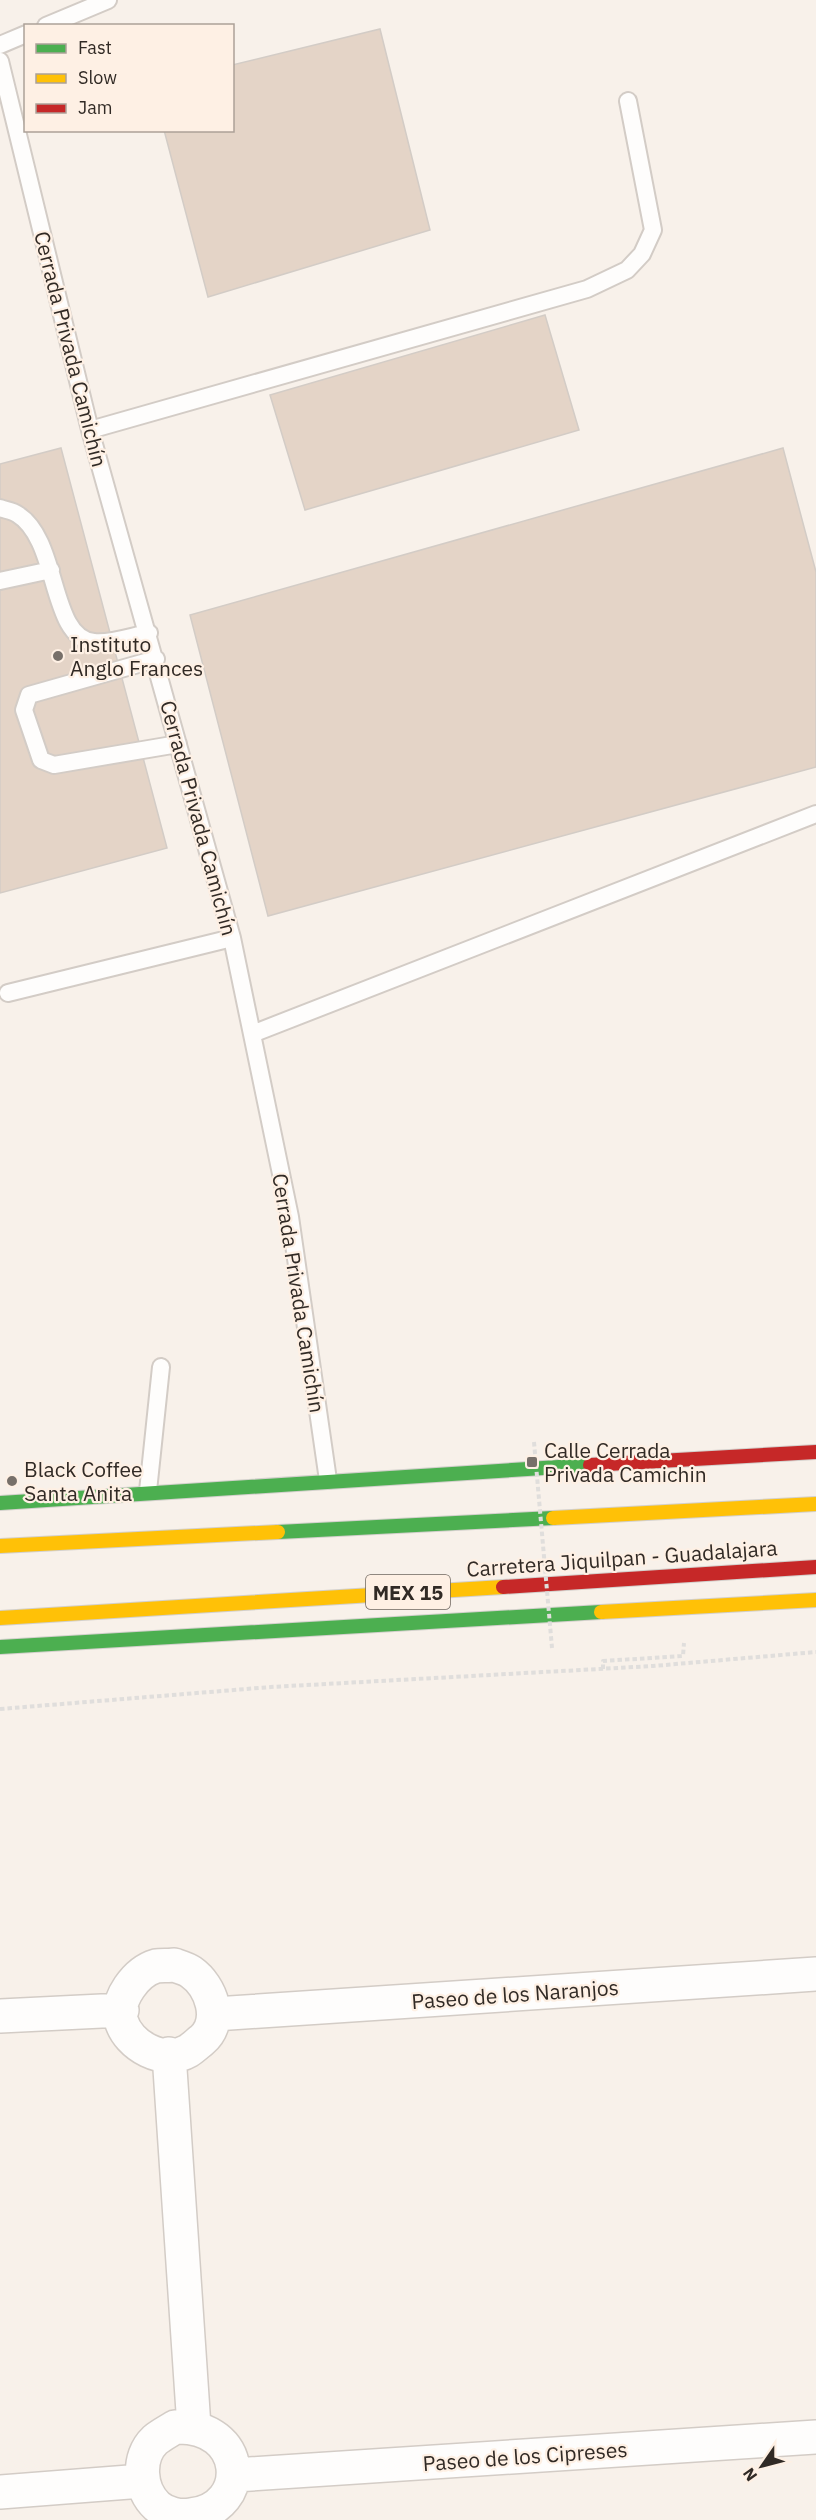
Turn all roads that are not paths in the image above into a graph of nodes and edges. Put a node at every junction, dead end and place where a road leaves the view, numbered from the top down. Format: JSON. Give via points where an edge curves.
{"nodes":[{"id":1,"x":108,"y":0,"type":"edge"},
{"id":2,"x":51,"y":24,"type":"edge"},
{"id":3,"x":24,"y":35,"type":"edge"},
{"id":4,"x":0,"y":45,"type":"edge"},
{"id":5,"x":0,"y":61,"type":"edge"},
{"id":6,"x":628,"y":101,"type":"dead end"},
{"id":7,"x":90,"y":430,"type":"junction"},
{"id":8,"x":0,"y":508,"type":"edge"},
{"id":9,"x":51,"y":570,"type":"junction"},
{"id":10,"x":0,"y":581,"type":"edge"},
{"id":11,"x":148,"y":633,"type":"junction"},
{"id":12,"x":156,"y":660,"type":"junction"},
{"id":13,"x":178,"y":744,"type":"junction"},
{"id":14,"x":816,"y":814,"type":"edge"},
{"id":15,"x":232,"y":938,"type":"junction"},
{"id":16,"x":8,"y":993,"type":"dead end"},
{"id":17,"x":252,"y":1034,"type":"junction"},
{"id":18,"x":161,"y":1367,"type":"dead end"},
{"id":19,"x":816,"y":1452,"type":"edge"},
{"id":20,"x":328,"y":1480,"type":"junction"},
{"id":21,"x":148,"y":1491,"type":"junction"},
{"id":22,"x":0,"y":1503,"type":"edge"},
{"id":23,"x":816,"y":1504,"type":"edge"},
{"id":24,"x":0,"y":1546,"type":"edge"},
{"id":25,"x":816,"y":1567,"type":"edge"},
{"id":26,"x":816,"y":1600,"type":"edge"},
{"id":27,"x":0,"y":1618,"type":"edge"},
{"id":28,"x":0,"y":1647,"type":"edge"},
{"id":29,"x":816,"y":1974,"type":"edge"},
{"id":30,"x":122,"y":2010,"type":"junction"},
{"id":31,"x":215,"y":2014,"type":"junction"},
{"id":32,"x":0,"y":2016,"type":"edge"},
{"id":33,"x":169,"y":2054,"type":"junction"},
{"id":34,"x":194,"y":2427,"type":"junction"},
{"id":35,"x":816,"y":2437,"type":"edge"},
{"id":36,"x":235,"y":2475,"type":"junction"},
{"id":37,"x":142,"y":2481,"type":"junction"},
{"id":38,"x":0,"y":2492,"type":"edge"}],
"edges":[{"from":1,"to":2,"type":"lane"},
{"from":3,"to":4,"type":"lane"},
{"from":5,"to":7,"type":"lane","name":"Cerrada Privada Camichín"},
{"from":6,"to":7,"type":"lane","via":[[653,230],[642,254],[627,270],[587,289]]},
{"from":7,"to":11,"type":"lane","name":"Cerrada Privada Camichín"},
{"from":8,"to":9,"type":"lane","via":[[17,514],[32,527]]},
{"from":9,"to":10,"type":"lane"},
{"from":9,"to":11,"type":"lane","via":[[64,618],[81,638],[95,642]]},
{"from":11,"to":12,"type":"lane","name":"Cerrada Privada Camichín"},
{"from":12,"to":13,"type":"lane","name":"Cerrada Privada Camichín"},
{"from":12,"to":13,"type":"lane","via":[[29,695],[24,710],[41,760],[54,765]]},
{"from":13,"to":15,"type":"lane","name":"Cerrada Privada Camichín"},
{"from":14,"to":17,"type":"lane"},
{"from":15,"to":16,"type":"lane"},
{"from":15,"to":17,"type":"lane","name":"Cerrada Privada Camichín"},
{"from":17,"to":20,"type":"lane","name":"Cerrada Privada Camichín","via":[[290,1217]]},
{"from":18,"to":21,"type":"lane"},
{"from":19,"to":20,"type":"highway"},
{"from":20,"to":21,"type":"highway"},
{"from":21,"to":22,"type":"highway"},
{"from":23,"to":24,"type":"highway","name":"Carretera Jiquilpan - Guadalajara"},
{"from":25,"to":27,"type":"highway","name":"Carretera Jiquilpan - Guadalajara","number":"MEX 15"},
{"from":26,"to":28,"type":"highway"},
{"from":29,"to":31,"type":"street","name":"Paseo de los Naranjos"},
{"from":30,"to":31,"type":"street","via":[[134,1979],[155,1966],[174,1965],[191,1971],[208,1989]]},
{"from":30,"to":32,"type":"street"},
{"from":30,"to":33,"type":"street","via":[[122,2020],[137,2045],[159,2056]]},
{"from":31,"to":33,"type":"street","via":[[206,2036],[186,2053]]},
{"from":33,"to":34,"type":"street"},
{"from":34,"to":36,"type":"street","via":[[211,2433],[228,2451]]},
{"from":34,"to":37,"type":"street","via":[[175,2427],[154,2441],[143,2463]]},
{"from":35,"to":36,"type":"street","name":"Paseo de los Cipreses"},
{"from":36,"to":37,"type":"street","via":[[226,2497],[206,2514],[179,2517],[157,2506]]},
{"from":37,"to":38,"type":"street"}]}
